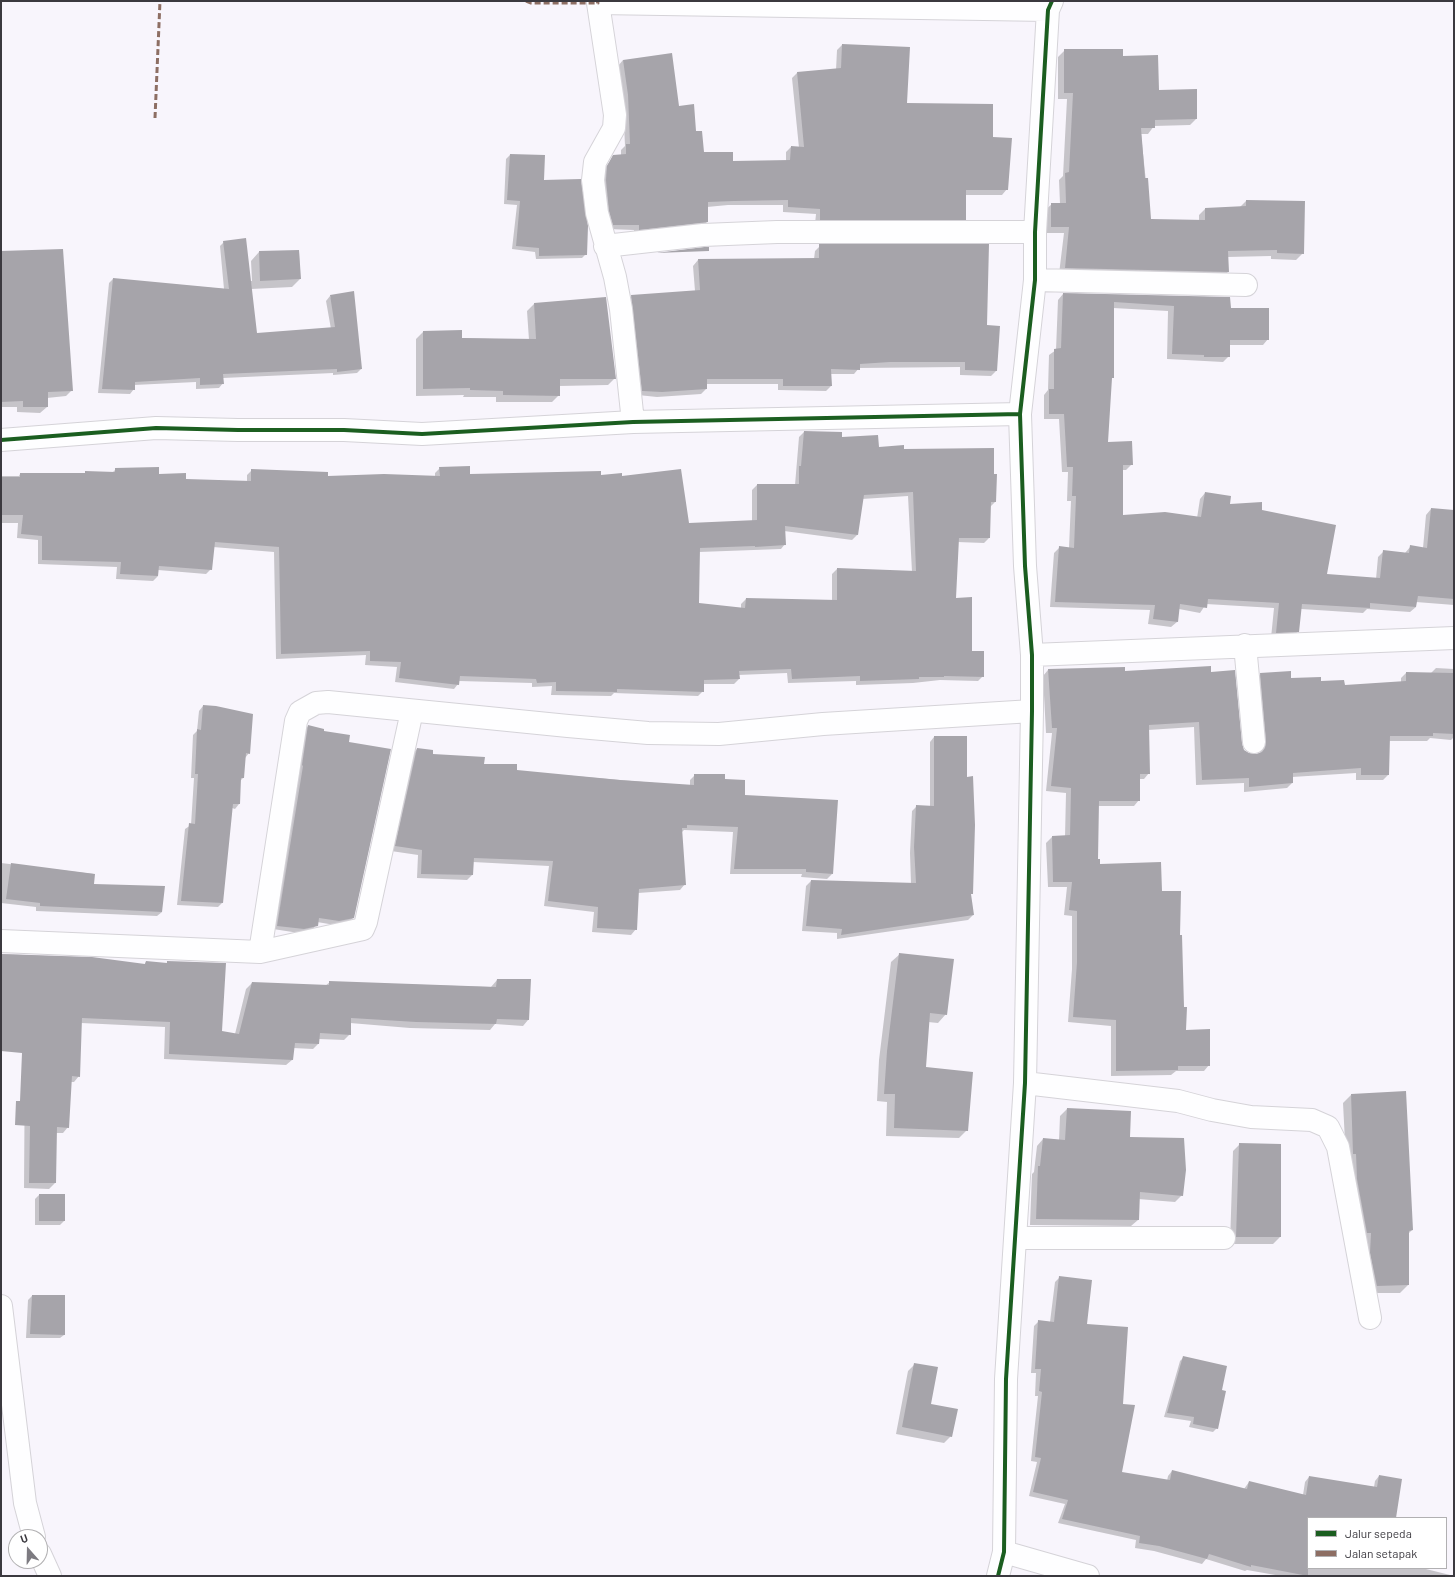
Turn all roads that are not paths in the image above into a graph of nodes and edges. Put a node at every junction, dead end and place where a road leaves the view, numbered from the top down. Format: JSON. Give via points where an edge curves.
{"nodes":[{"id":1,"x":1050,"y":5,"type":"edge"},
{"id":2,"x":1035,"y":232,"type":"junction"},
{"id":3,"x":605,"y":246,"type":"junction"},
{"id":4,"x":1035,"y":280,"type":"junction"},
{"id":5,"x":1246,"y":285,"type":"dead end"},
{"id":6,"x":1020,"y":414,"type":"junction"},
{"id":7,"x":633,"y":422,"type":"junction"},
{"id":8,"x":1,"y":440,"type":"edge"},
{"id":9,"x":1454,"y":638,"type":"edge"},
{"id":10,"x":1245,"y":645,"type":"junction"},
{"id":11,"x":1032,"y":655,"type":"junction"},
{"id":12,"x":412,"y":711,"type":"junction"},
{"id":13,"x":1032,"y":711,"type":"junction"},
{"id":14,"x":1254,"y":742,"type":"dead end"},
{"id":15,"x":1,"y":941,"type":"edge"},
{"id":16,"x":260,"y":952,"type":"junction"},
{"id":17,"x":1025,"y":1083,"type":"junction"},
{"id":18,"x":1016,"y":1238,"type":"junction"},
{"id":19,"x":1224,"y":1238,"type":"dead end"},
{"id":20,"x":1,"y":1306,"type":"edge"},
{"id":21,"x":1370,"y":1318,"type":"dead end"},
{"id":22,"x":32,"y":1529,"type":"edge"},
{"id":23,"x":1004,"y":1552,"type":"junction"},
{"id":24,"x":998,"y":1576,"type":"edge"},
{"id":25,"x":1088,"y":1576,"type":"edge"}],
"edges":[{"from":1,"to":2,"type":"street"},
{"from":1,"to":3,"type":"street","via":[[598,4],[615,115],[614,128],[595,162],[593,180]]},
{"from":2,"to":3,"type":"street","via":[[785,232],[703,235]]},
{"from":2,"to":4,"type":"street"},
{"from":3,"to":7,"type":"street","via":[[615,277],[621,309]]},
{"from":4,"to":5,"type":"street"},
{"from":4,"to":6,"type":"street"},
{"from":6,"to":7,"type":"street"},
{"from":6,"to":11,"type":"street","via":[[1025,566]]},
{"from":7,"to":8,"type":"street","via":[[422,434],[344,430],[156,428]]},
{"from":9,"to":10,"type":"street"},
{"from":10,"to":11,"type":"street"},
{"from":10,"to":14,"type":"street"},
{"from":11,"to":13,"type":"street"},
{"from":12,"to":13,"type":"street","via":[[648,733],[719,734],[823,724]]},
{"from":12,"to":16,"type":"street","via":[[364,927]]},
{"from":12,"to":16,"type":"street","via":[[328,702],[316,703],[300,712],[296,721]]},
{"from":13,"to":17,"type":"street"},
{"from":15,"to":16,"type":"street"},
{"from":17,"to":18,"type":"street"},
{"from":17,"to":21,"type":"street","via":[[1178,1101],[1252,1118],[1312,1120],[1328,1127],[1338,1147]]},
{"from":18,"to":19,"type":"street"},
{"from":18,"to":23,"type":"street","via":[[1006,1379]]},
{"from":20,"to":22,"type":"street","via":[[25,1503]]},
{"from":23,"to":24,"type":"street"},
{"from":23,"to":25,"type":"street"}]}
